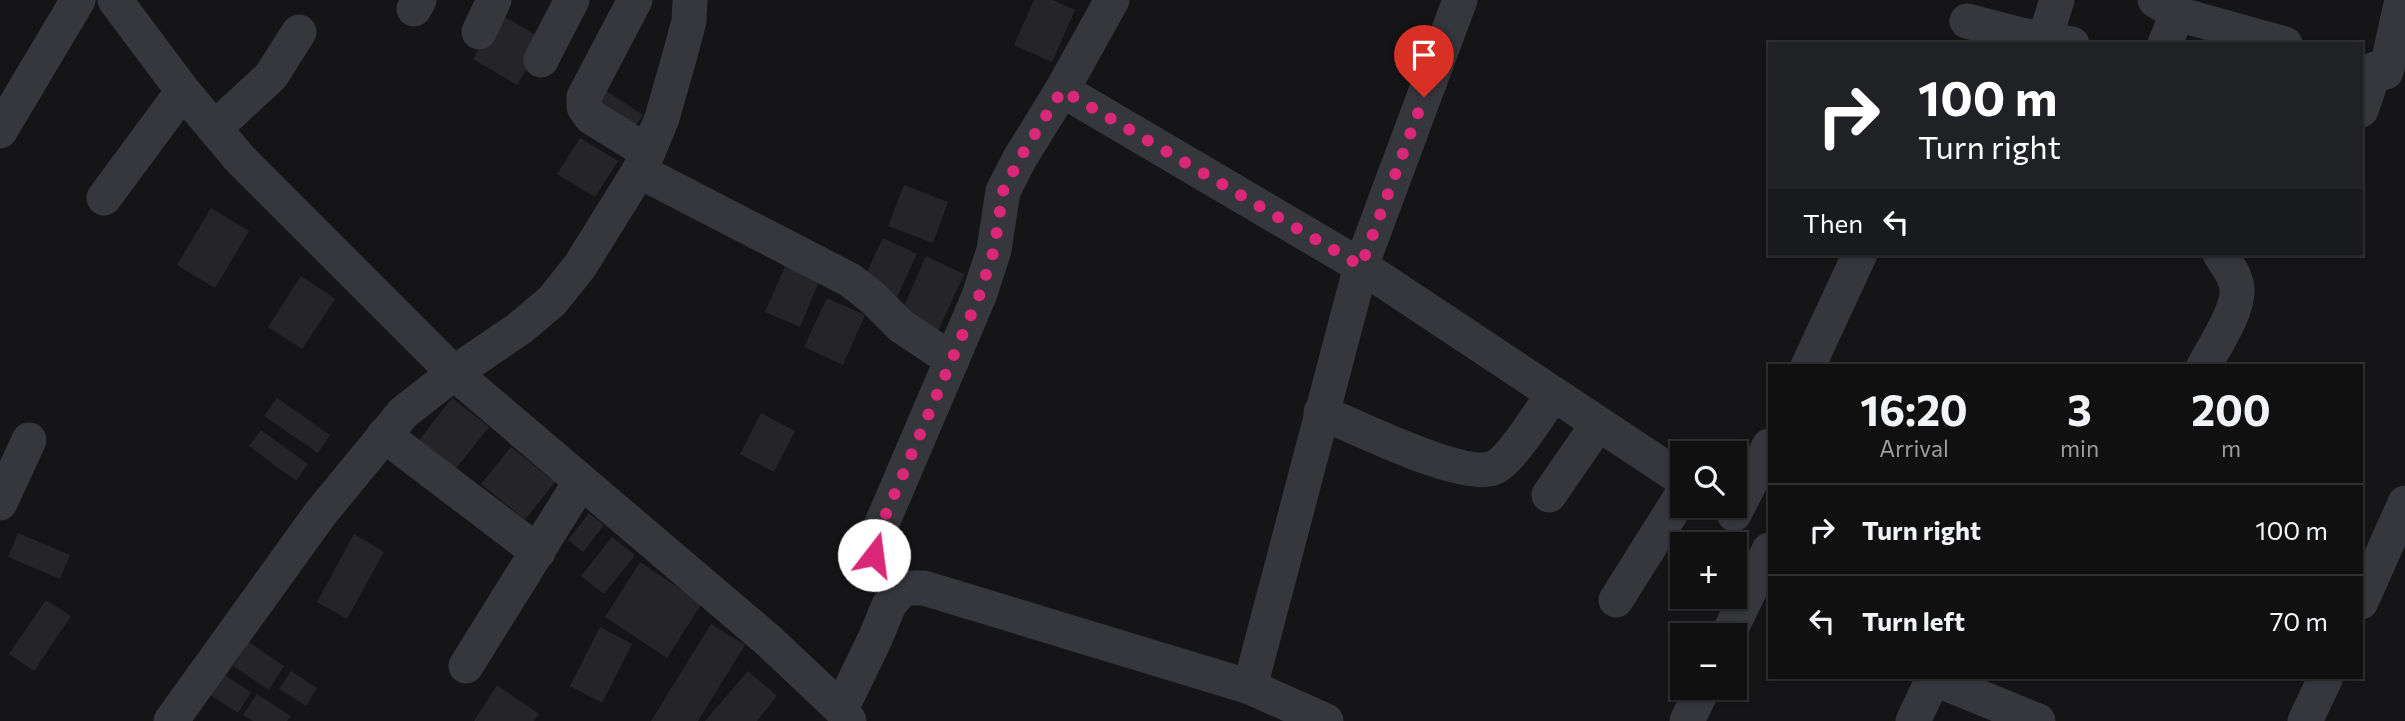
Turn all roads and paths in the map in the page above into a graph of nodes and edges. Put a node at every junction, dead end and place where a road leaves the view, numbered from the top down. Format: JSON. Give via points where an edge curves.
{"nodes":[{"id":1,"x":78,"y":0,"type":"edge"},
{"id":2,"x":115,"y":0,"type":"edge"},
{"id":3,"x":494,"y":0,"type":"edge"},
{"id":4,"x":572,"y":0,"type":"edge"},
{"id":5,"x":635,"y":0,"type":"edge"},
{"id":6,"x":690,"y":0,"type":"edge"},
{"id":7,"x":1112,"y":0,"type":"edge"},
{"id":8,"x":1460,"y":0,"type":"edge"},
{"id":9,"x":2057,"y":0,"type":"edge"},
{"id":10,"x":2402,"y":0,"type":"edge"},
{"id":11,"x":2166,"y":19,"type":"edge"},
{"id":12,"x":1967,"y":21,"type":"edge"},
{"id":13,"x":299,"y":32,"type":"dead end"},
{"id":14,"x":479,"y":32,"type":"dead end"},
{"id":15,"x":2053,"y":42,"type":"edge"},
{"id":16,"x":2275,"y":42,"type":"edge"},
{"id":17,"x":541,"y":60,"type":"dead end"},
{"id":18,"x":2382,"y":71,"type":"edge"},
{"id":19,"x":1062,"y":90,"type":"junction"},
{"id":20,"x":183,"y":91,"type":"junction"},
{"id":21,"x":2363,"y":106,"type":"edge"},
{"id":22,"x":215,"y":128,"type":"junction"},
{"id":23,"x":0,"y":131,"type":"edge"},
{"id":24,"x":644,"y":162,"type":"junction"},
{"id":25,"x":104,"y":198,"type":"dead end"},
{"id":26,"x":1859,"y":256,"type":"edge"},
{"id":27,"x":2221,"y":256,"type":"edge"},
{"id":28,"x":1361,"y":266,"type":"junction"},
{"id":29,"x":952,"y":360,"type":"junction"},
{"id":30,"x":1819,"y":361,"type":"edge"},
{"id":31,"x":2205,"y":364,"type":"edge"},
{"id":32,"x":454,"y":373,"type":"junction"},
{"id":33,"x":1553,"y":394,"type":"junction"},
{"id":34,"x":1321,"y":412,"type":"junction"},
{"id":35,"x":1598,"y":424,"type":"junction"},
{"id":36,"x":384,"y":435,"type":"junction"},
{"id":37,"x":29,"y":440,"type":"dead end"},
{"id":38,"x":1768,"y":448,"type":"edge"},
{"id":39,"x":1670,"y":471,"type":"edge"},
{"id":40,"x":1747,"y":480,"type":"edge"},
{"id":41,"x":581,"y":481,"type":"junction"},
{"id":42,"x":1549,"y":495,"type":"dead end"},
{"id":43,"x":0,"y":503,"type":"edge"},
{"id":44,"x":2405,"y":503,"type":"edge"},
{"id":45,"x":1670,"y":514,"type":"edge"},
{"id":46,"x":1737,"y":518,"type":"edge"},
{"id":47,"x":1768,"y":547,"type":"edge"},
{"id":48,"x":1768,"y":550,"type":"edge"},
{"id":49,"x":538,"y":552,"type":"junction"},
{"id":50,"x":2375,"y":580,"type":"edge"},
{"id":51,"x":903,"y":587,"type":"junction"},
{"id":52,"x":1616,"y":600,"type":"dead end"},
{"id":53,"x":1734,"y":623,"type":"edge"},
{"id":54,"x":466,"y":666,"type":"dead end"},
{"id":55,"x":1933,"y":679,"type":"edge"},
{"id":56,"x":1935,"y":679,"type":"edge"},
{"id":57,"x":2325,"y":679,"type":"edge"},
{"id":58,"x":1250,"y":687,"type":"junction"},
{"id":59,"x":1697,"y":700,"type":"edge"},
{"id":60,"x":845,"y":715,"type":"edge"},
{"id":61,"x":171,"y":721,"type":"edge"},
{"id":62,"x":1325,"y":721,"type":"edge"},
{"id":63,"x":1687,"y":721,"type":"edge"},
{"id":64,"x":1913,"y":721,"type":"edge"},
{"id":65,"x":2038,"y":721,"type":"edge"},
{"id":66,"x":2305,"y":721,"type":"edge"}],
"edges":[{"from":1,"to":23,"type":"street"},
{"from":2,"to":20,"type":"street"},
{"from":3,"to":14,"type":"street"},
{"from":4,"to":17,"type":"street"},
{"from":5,"to":24,"type":"street","via":[[584,97],[584,107]]},
{"from":6,"to":24,"type":"street","via":[[680,55]]},
{"from":7,"to":19,"type":"street"},
{"from":8,"to":28,"type":"street"},
{"from":9,"to":15,"type":"street"},
{"from":10,"to":18,"type":"street"},
{"from":11,"to":16,"type":"street"},
{"from":12,"to":15,"type":"street"},
{"from":13,"to":22,"type":"street","via":[[271,76]]},
{"from":18,"to":21,"type":"street"},
{"from":19,"to":28,"type":"street"},
{"from":19,"to":29,"type":"street","via":[[1003,191],[994,250]]},
{"from":20,"to":22,"type":"street"},
{"from":20,"to":25,"type":"street"},
{"from":22,"to":32,"type":"street","via":[[240,159]]},
{"from":24,"to":29,"type":"street","via":[[850,280],[901,326]]},
{"from":24,"to":32,"type":"street","via":[[580,266],[552,301]]},
{"from":26,"to":30,"type":"street"},
{"from":27,"to":31,"type":"street","via":[[2238,291],[2231,316]]},
{"from":28,"to":33,"type":"street"},
{"from":28,"to":34,"type":"street"},
{"from":29,"to":51,"type":"street","via":[[877,535],[874,555],[881,569]]},
{"from":32,"to":36,"type":"street","via":[[403,413]]},
{"from":32,"to":41,"type":"street"},
{"from":33,"to":34,"type":"street","via":[[1505,459],[1494,468],[1479,470],[1445,463]]},
{"from":33,"to":35,"type":"street"},
{"from":34,"to":58,"type":"street"},
{"from":35,"to":39,"type":"street"},
{"from":35,"to":42,"type":"street"},
{"from":36,"to":49,"type":"street"},
{"from":36,"to":61,"type":"street","via":[[320,514]]},
{"from":37,"to":43,"type":"street"},
{"from":38,"to":40,"type":"street"},
{"from":41,"to":49,"type":"street"},
{"from":41,"to":60,"type":"street","via":[[769,641]]},
{"from":44,"to":50,"type":"street"},
{"from":45,"to":52,"type":"street"},
{"from":46,"to":47,"type":"street"},
{"from":48,"to":53,"type":"street"},
{"from":49,"to":54,"type":"street"},
{"from":51,"to":58,"type":"street","via":[[924,588]]},
{"from":51,"to":60,"type":"street","via":[[889,605]]},
{"from":55,"to":64,"type":"street"},
{"from":56,"to":65,"type":"street"},
{"from":57,"to":66,"type":"street"},
{"from":58,"to":62,"type":"street"},
{"from":59,"to":63,"type":"street"}]}
